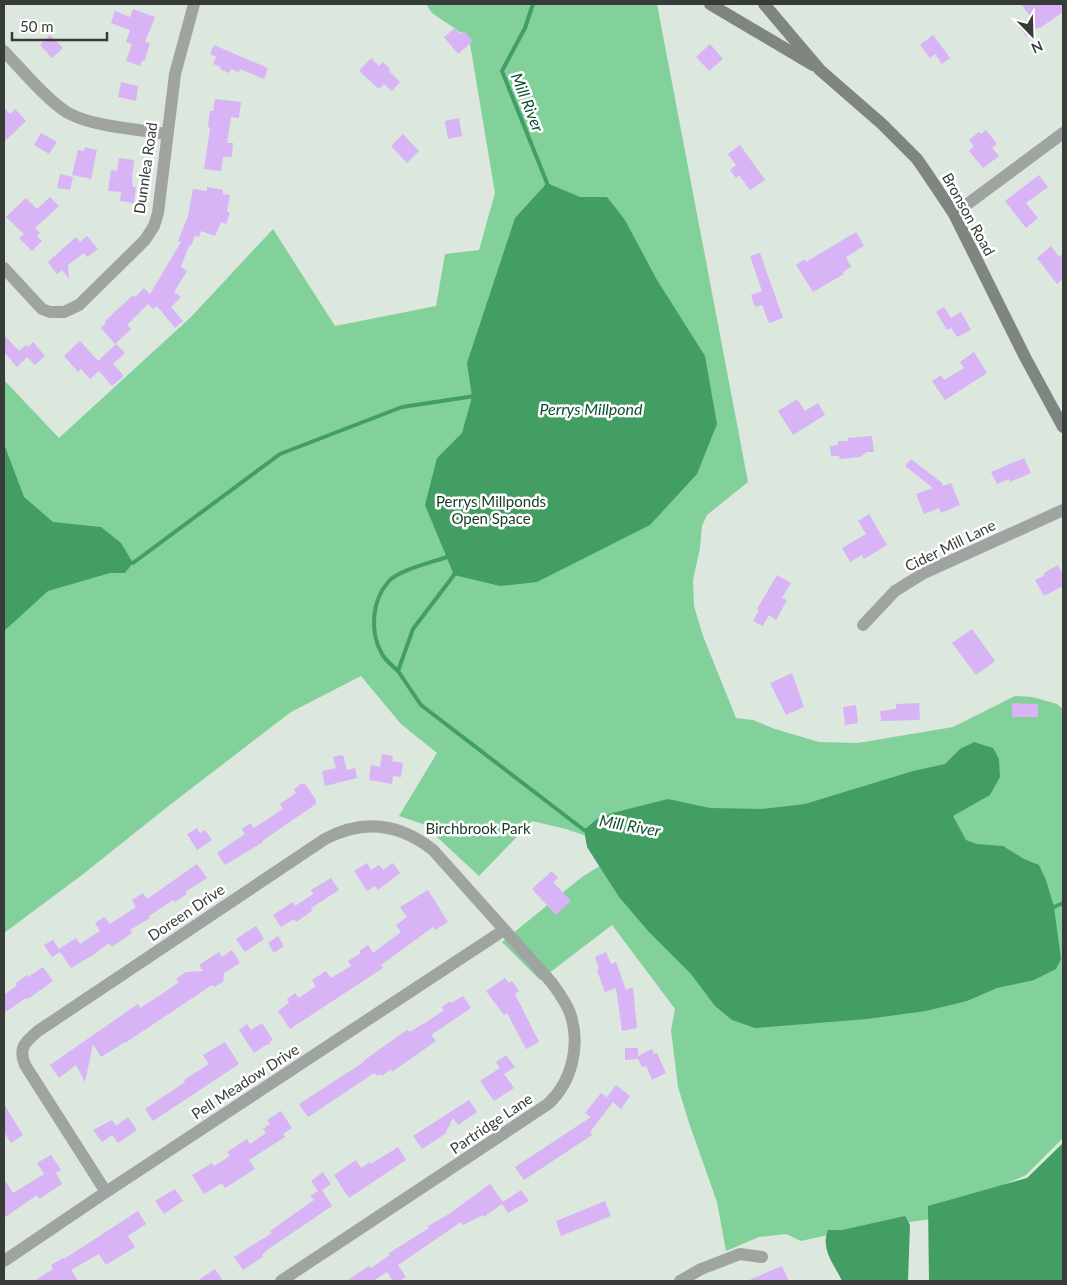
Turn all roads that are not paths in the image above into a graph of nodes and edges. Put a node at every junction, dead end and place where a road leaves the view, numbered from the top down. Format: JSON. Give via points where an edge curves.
{"nodes":[{"id":1,"x":194,"y":4,"type":"edge"},
{"id":2,"x":710,"y":4,"type":"edge"},
{"id":3,"x":764,"y":4,"type":"edge"},
{"id":4,"x":4,"y":51,"type":"edge"},
{"id":5,"x":820,"y":70,"type":"junction"},
{"id":6,"x":1063,"y":133,"type":"edge"},
{"id":7,"x":166,"y":134,"type":"junction"},
{"id":8,"x":954,"y":214,"type":"junction"},
{"id":9,"x":4,"y":268,"type":"edge"},
{"id":10,"x":1063,"y":427,"type":"edge"},
{"id":11,"x":1063,"y":510,"type":"edge"},
{"id":12,"x":863,"y":625,"type":"dead end"},
{"id":13,"x":504,"y":930,"type":"junction"},
{"id":14,"x":106,"y":1192,"type":"junction"},
{"id":15,"x":762,"y":1257,"type":"dead end"},
{"id":16,"x":4,"y":1261,"type":"edge"},
{"id":17,"x":281,"y":1281,"type":"edge"},
{"id":18,"x":680,"y":1281,"type":"edge"}],
"edges":[{"from":1,"to":7,"type":"street","name":"Dunnlea Road","via":[[175,74]]},
{"from":2,"to":5,"type":"main road"},
{"from":3,"to":5,"type":"main road","name":"Bronson Road"},
{"from":4,"to":7,"type":"street","via":[[57,105],[68,112],[91,122]]},
{"from":5,"to":8,"type":"main road","name":"Bronson Road","via":[[917,159]]},
{"from":6,"to":8,"type":"street"},
{"from":7,"to":9,"type":"street","name":"Dunnlea Road","via":[[154,226],[145,240],[79,305],[64,312],[46,311]]},
{"from":8,"to":10,"type":"main road","name":"Bronson Road"},
{"from":11,"to":12,"type":"street","name":"Cider Mill Lane","via":[[924,573],[895,591]]},
{"from":13,"to":14,"type":"street","name":"Pell Meadow Drive"},
{"from":13,"to":14,"type":"street","name":"Doreen Drive","via":[[433,850],[409,834],[384,827],[361,826],[325,839],[26,1042],[22,1053],[25,1066]]},
{"from":13,"to":17,"type":"street","name":"Partridge Lane","via":[[552,983],[571,1014],[574,1050],[568,1076],[560,1091],[530,1117]]},
{"from":14,"to":16,"type":"street","name":"Pell Meadow Drive"},
{"from":15,"to":18,"type":"street","via":[[740,1254]]}]}
